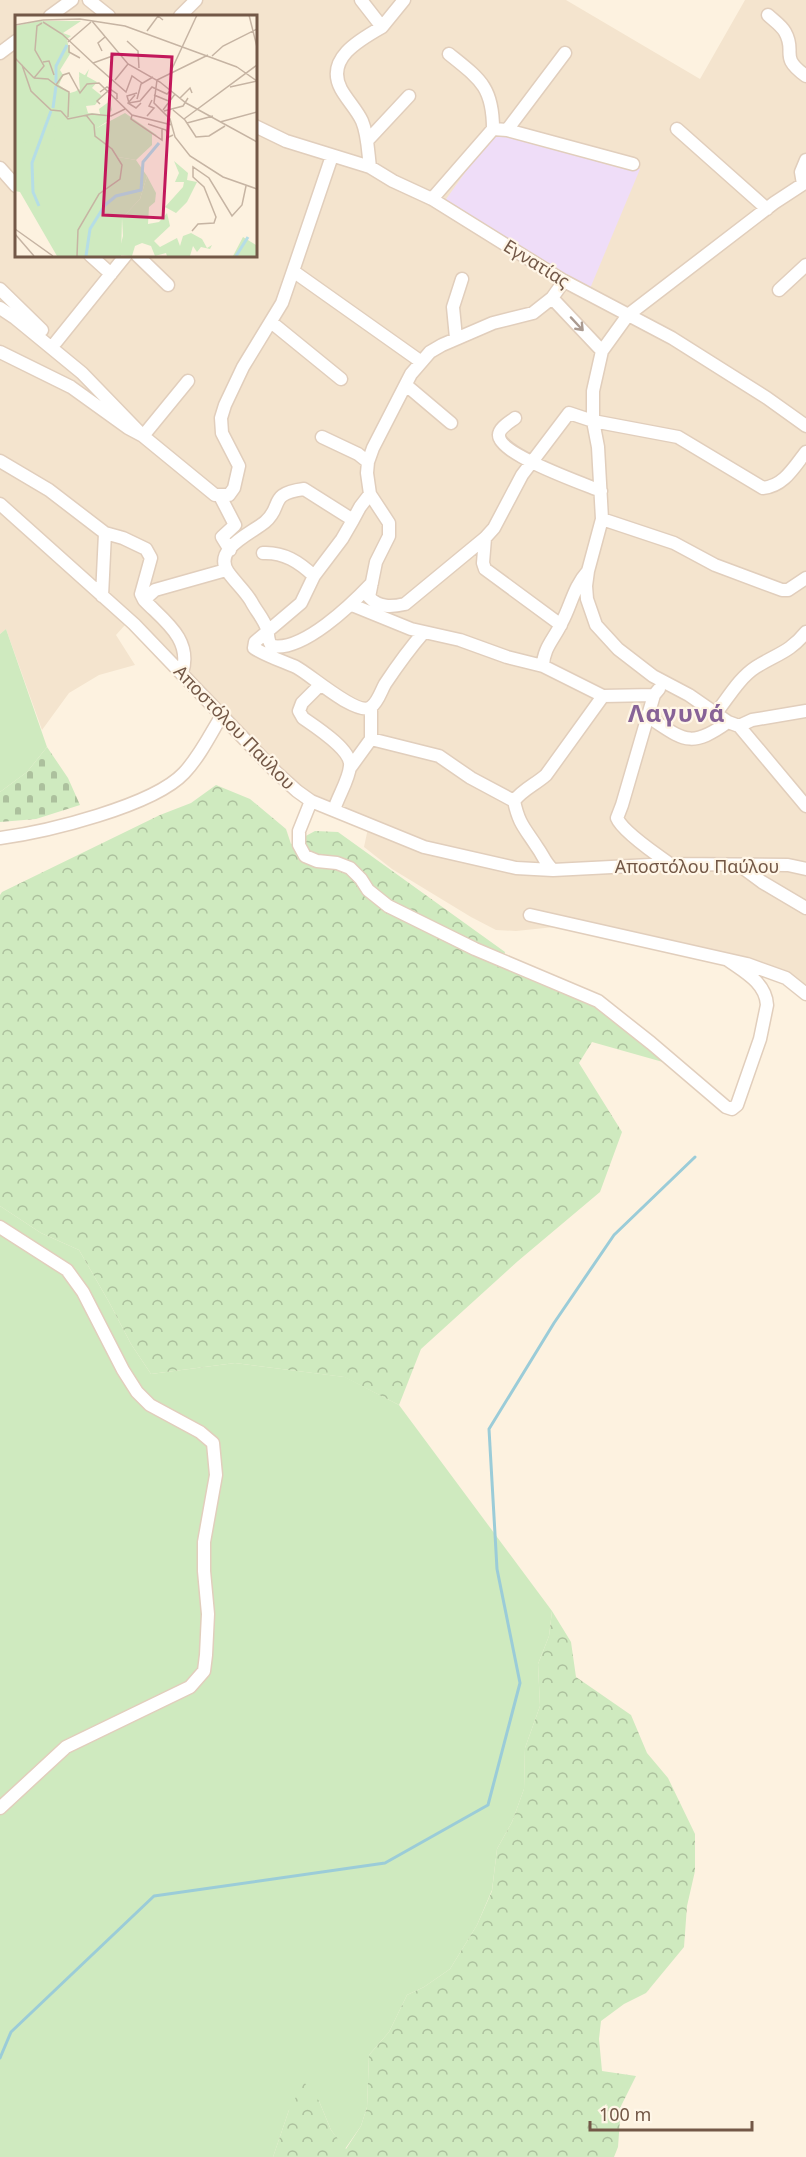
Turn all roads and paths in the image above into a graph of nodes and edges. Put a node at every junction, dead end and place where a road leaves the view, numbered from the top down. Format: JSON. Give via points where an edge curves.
{"nodes":[{"id":1,"x":72,"y":0,"type":"edge"},
{"id":2,"x":89,"y":0,"type":"edge"},
{"id":3,"x":196,"y":0,"type":"edge"},
{"id":4,"x":361,"y":0,"type":"edge"},
{"id":5,"x":404,"y":0,"type":"edge"},
{"id":6,"x":57,"y":15,"type":"edge"},
{"id":7,"x":108,"y":15,"type":"edge"},
{"id":8,"x":181,"y":15,"type":"edge"},
{"id":9,"x":768,"y":15,"type":"dead end"},
{"id":10,"x":382,"y":27,"type":"junction"},
{"id":11,"x":565,"y":53,"type":"dead end"},
{"id":12,"x":449,"y":54,"type":"dead end"},
{"id":13,"x":806,"y":76,"type":"edge"},
{"id":14,"x":409,"y":96,"type":"dead end"},
{"id":15,"x":256,"y":126,"type":"edge"},
{"id":16,"x":493,"y":129,"type":"junction"},
{"id":17,"x":677,"y":129,"type":"dead end"},
{"id":18,"x":507,"y":130,"type":"junction"},
{"id":19,"x":366,"y":141,"type":"junction"},
{"id":20,"x":332,"y":156,"type":"junction"},
{"id":21,"x":806,"y":160,"type":"edge"},
{"id":22,"x":633,"y":164,"type":"dead end"},
{"id":23,"x":370,"y":167,"type":"junction"},
{"id":24,"x":0,"y":168,"type":"edge"},
{"id":25,"x":15,"y":185,"type":"edge"},
{"id":26,"x":802,"y":187,"type":"edge"},
{"id":27,"x":432,"y":199,"type":"junction"},
{"id":28,"x":767,"y":208,"type":"junction"},
{"id":29,"x":91,"y":256,"type":"edge"},
{"id":30,"x":125,"y":256,"type":"edge"},
{"id":31,"x":137,"y":256,"type":"edge"},
{"id":32,"x":806,"y":265,"type":"edge"},
{"id":33,"x":293,"y":272,"type":"junction"},
{"id":34,"x":111,"y":274,"type":"junction"},
{"id":35,"x":462,"y":279,"type":"dead end"},
{"id":36,"x":564,"y":281,"type":"junction"},
{"id":37,"x":168,"y":285,"type":"dead end"},
{"id":38,"x":0,"y":289,"type":"edge"},
{"id":39,"x":779,"y":290,"type":"dead end"},
{"id":40,"x":552,"y":298,"type":"junction"},
{"id":41,"x":0,"y":308,"type":"edge"},
{"id":42,"x":628,"y":315,"type":"junction"},
{"id":43,"x":271,"y":322,"type":"junction"},
{"id":44,"x":456,"y":338,"type":"junction"},
{"id":45,"x":56,"y":342,"type":"junction"},
{"id":46,"x":602,"y":351,"type":"junction"},
{"id":47,"x":0,"y":352,"type":"edge"},
{"id":48,"x":66,"y":359,"type":"junction"},
{"id":49,"x":420,"y":361,"type":"junction"},
{"id":50,"x":342,"y":379,"type":"dead end"},
{"id":51,"x":188,"y":381,"type":"dead end"},
{"id":52,"x":406,"y":385,"type":"junction"},
{"id":53,"x":515,"y":418,"type":"dead end"},
{"id":54,"x":593,"y":421,"type":"junction"},
{"id":55,"x":451,"y":423,"type":"dead end"},
{"id":56,"x":806,"y":426,"type":"edge"},
{"id":57,"x":143,"y":436,"type":"junction"},
{"id":58,"x":322,"y":437,"type":"dead end"},
{"id":59,"x":806,"y":452,"type":"edge"},
{"id":60,"x":0,"y":461,"type":"edge"},
{"id":61,"x":368,"y":462,"type":"junction"},
{"id":62,"x":533,"y":463,"type":"junction"},
{"id":63,"x":601,"y":490,"type":"junction"},
{"id":64,"x":370,"y":494,"type":"junction"},
{"id":65,"x":220,"y":496,"type":"junction"},
{"id":66,"x":0,"y":504,"type":"edge"},
{"id":67,"x":602,"y":519,"type":"junction"},
{"id":68,"x":353,"y":520,"type":"junction"},
{"id":69,"x":235,"y":525,"type":"junction"},
{"id":70,"x":252,"y":530,"type":"junction"},
{"id":71,"x":105,"y":533,"type":"junction"},
{"id":72,"x":485,"y":538,"type":"junction"},
{"id":73,"x":230,"y":550,"type":"junction"},
{"id":74,"x":263,"y":553,"type":"dead end"},
{"id":75,"x":226,"y":570,"type":"junction"},
{"id":76,"x":588,"y":571,"type":"junction"},
{"id":77,"x":314,"y":576,"type":"junction"},
{"id":78,"x":806,"y":578,"type":"edge"},
{"id":79,"x":373,"y":582,"type":"junction"},
{"id":80,"x":102,"y":596,"type":"junction"},
{"id":81,"x":144,"y":600,"type":"junction"},
{"id":82,"x":405,"y":604,"type":"junction"},
{"id":83,"x":352,"y":605,"type":"junction"},
{"id":84,"x":393,"y":622,"type":"junction"},
{"id":85,"x":561,"y":625,"type":"junction"},
{"id":86,"x":268,"y":631,"type":"junction"},
{"id":87,"x":424,"y":632,"type":"junction"},
{"id":88,"x":806,"y":632,"type":"edge"},
{"id":89,"x":543,"y":666,"type":"junction"},
{"id":90,"x":182,"y":673,"type":"junction"},
{"id":91,"x":664,"y":683,"type":"junction"},
{"id":92,"x":320,"y":685,"type":"junction"},
{"id":93,"x":654,"y":695,"type":"junction"},
{"id":94,"x":603,"y":696,"type":"junction"},
{"id":95,"x":371,"y":707,"type":"junction"},
{"id":96,"x":806,"y":711,"type":"edge"},
{"id":97,"x":716,"y":713,"type":"junction"},
{"id":98,"x":222,"y":716,"type":"junction"},
{"id":99,"x":647,"y":716,"type":"junction"},
{"id":100,"x":734,"y":724,"type":"junction"},
{"id":101,"x":371,"y":739,"type":"junction"},
{"id":102,"x":350,"y":768,"type":"junction"},
{"id":103,"x":311,"y":801,"type":"junction"},
{"id":104,"x":514,"y":801,"type":"junction"},
{"id":105,"x":806,"y":806,"type":"edge"},
{"id":106,"x":334,"y":810,"type":"junction"},
{"id":107,"x":0,"y":838,"type":"edge"},
{"id":108,"x":670,"y":864,"type":"junction"},
{"id":109,"x":739,"y":865,"type":"junction"},
{"id":110,"x":806,"y":868,"type":"edge"},
{"id":111,"x":552,"y":870,"type":"junction"},
{"id":112,"x":806,"y":908,"type":"edge"},
{"id":113,"x":530,"y":915,"type":"dead end"},
{"id":114,"x":728,"y":960,"type":"junction"},
{"id":115,"x":806,"y":994,"type":"edge"},
{"id":116,"x":0,"y":1227,"type":"edge"},
{"id":117,"x":0,"y":1808,"type":"edge"}],
"edges":[{"from":1,"to":6,"type":"street"},
{"from":2,"to":7,"type":"street"},
{"from":3,"to":8,"type":"street"},
{"from":4,"to":10,"type":"street"},
{"from":5,"to":10,"type":"street"},
{"from":9,"to":13,"type":"street","via":[[785,32],[788,57]]},
{"from":10,"to":19,"type":"street","via":[[338,61],[339,87],[362,120]]},
{"from":11,"to":18,"type":"street"},
{"from":12,"to":16,"type":"street","via":[[484,87],[493,106]]},
{"from":14,"to":19,"type":"street"},
{"from":15,"to":20,"type":"street","name":"Εγνατίας"},
{"from":16,"to":18,"type":"street"},
{"from":16,"to":27,"type":"street"},
{"from":17,"to":28,"type":"street"},
{"from":18,"to":22,"type":"street"},
{"from":19,"to":23,"type":"street"},
{"from":20,"to":23,"type":"street","name":"Εγνατίας"},
{"from":20,"to":33,"type":"street"},
{"from":21,"to":26,"type":"street","via":[[801,172]]},
{"from":23,"to":27,"type":"street","name":"Εγνατίας"},
{"from":24,"to":25,"type":"street"},
{"from":26,"to":28,"type":"street"},
{"from":27,"to":36,"type":"street","name":"Εγνατίας"},
{"from":28,"to":42,"type":"street"},
{"from":29,"to":34,"type":"street"},
{"from":30,"to":34,"type":"street"},
{"from":31,"to":37,"type":"street"},
{"from":32,"to":39,"type":"street"},
{"from":33,"to":43,"type":"street"},
{"from":33,"to":49,"type":"street"},
{"from":34,"to":45,"type":"street"},
{"from":35,"to":44,"type":"street","via":[[453,307]]},
{"from":36,"to":40,"type":"street"},
{"from":36,"to":42,"type":"street","name":"Εγνατίας"},
{"from":38,"to":45,"type":"street"},
{"from":40,"to":44,"type":"street","via":[[533,313],[493,322]]},
{"from":40,"to":46,"type":"street","one_way":true},
{"from":41,"to":48,"type":"street"},
{"from":42,"to":46,"type":"street"},
{"from":42,"to":56,"type":"street","name":"Εγνατίας","via":[[672,338]]},
{"from":43,"to":50,"type":"street"},
{"from":43,"to":65,"type":"street","via":[[243,367],[221,418],[222,433],[238,466],[234,488],[228,495]]},
{"from":44,"to":49,"type":"street"},
{"from":45,"to":48,"type":"street"},
{"from":46,"to":54,"type":"street","via":[[593,391]]},
{"from":47,"to":57,"type":"street","via":[[71,387]]},
{"from":48,"to":57,"type":"street"},
{"from":49,"to":52,"type":"street"},
{"from":51,"to":57,"type":"street"},
{"from":52,"to":55,"type":"street"},
{"from":52,"to":61,"type":"street"},
{"from":53,"to":62,"type":"street","via":[[500,430],[501,441]]},
{"from":54,"to":59,"type":"street","via":[[678,437],[763,488],[782,481]]},
{"from":54,"to":62,"type":"street","via":[[569,413]]},
{"from":54,"to":63,"type":"street"},
{"from":57,"to":65,"type":"street"},
{"from":58,"to":61,"type":"street"},
{"from":60,"to":71,"type":"street","via":[[49,489]]},
{"from":61,"to":64,"type":"street"},
{"from":62,"to":63,"type":"street"},
{"from":62,"to":72,"type":"street"},
{"from":63,"to":67,"type":"street"},
{"from":64,"to":68,"type":"street"},
{"from":64,"to":79,"type":"street","via":[[389,523],[389,536],[376,562]]},
{"from":65,"to":69,"type":"street"},
{"from":66,"to":80,"type":"street","name":"Αποστόλου Παύλου"},
{"from":67,"to":76,"type":"street"},
{"from":67,"to":78,"type":"street","via":[[674,543],[716,565],[782,590],[788,591]]},
{"from":68,"to":70,"type":"street","via":[[304,489],[281,496],[266,522]]},
{"from":68,"to":77,"type":"street"},
{"from":69,"to":70,"type":"street","via":[[241,518]]},
{"from":69,"to":73,"type":"street","via":[[222,537]]},
{"from":70,"to":73,"type":"street"},
{"from":71,"to":80,"type":"street"},
{"from":71,"to":81,"type":"street","via":[[146,549],[151,558],[141,594]]},
{"from":72,"to":82,"type":"street"},
{"from":72,"to":85,"type":"street","via":[[485,569]]},
{"from":73,"to":75,"type":"street","via":[[225,558]]},
{"from":74,"to":77,"type":"street","via":[[277,553],[302,565]]},
{"from":75,"to":81,"type":"street","via":[[155,590]]},
{"from":75,"to":86,"type":"street"},
{"from":76,"to":85,"type":"street","via":[[577,583]]},
{"from":76,"to":91,"type":"street","via":[[587,599],[596,625],[618,649]]},
{"from":77,"to":86,"type":"street","via":[[302,603]]},
{"from":79,"to":82,"type":"street","via":[[369,597],[374,602],[394,607]]},
{"from":79,"to":83,"type":"street"},
{"from":80,"to":90,"type":"street","name":"Αποστόλου Παύλου"},
{"from":81,"to":90,"type":"street","via":[[178,635]]},
{"from":82,"to":84,"type":"street"},
{"from":83,"to":84,"type":"street"},
{"from":83,"to":86,"type":"street","via":[[289,645],[272,646]]},
{"from":84,"to":87,"type":"street"},
{"from":85,"to":89,"type":"street","via":[[547,647]]},
{"from":86,"to":92,"type":"street","via":[[255,642],[254,648],[297,668]]},
{"from":87,"to":89,"type":"street"},
{"from":87,"to":95,"type":"street"},
{"from":88,"to":97,"type":"street","via":[[795,645],[743,678]]},
{"from":89,"to":94,"type":"street"},
{"from":90,"to":98,"type":"street","name":"Αποστόλου Παύλου"},
{"from":91,"to":93,"type":"street"},
{"from":91,"to":97,"type":"street"},
{"from":92,"to":95,"type":"street","via":[[356,707]]},
{"from":92,"to":102,"type":"street","via":[[299,711],[343,748]]},
{"from":93,"to":94,"type":"street"},
{"from":93,"to":99,"type":"street"},
{"from":94,"to":104,"type":"street","via":[[546,775],[520,792]]},
{"from":95,"to":101,"type":"street"},
{"from":96,"to":100,"type":"street"},
{"from":97,"to":100,"type":"street"},
{"from":98,"to":103,"type":"street","name":"Αποστόλου Παύλου","via":[[276,772]]},
{"from":98,"to":107,"type":"street","via":[[183,775],[165,789],[58,827]]},
{"from":99,"to":100,"type":"street","via":[[681,738],[694,740]]},
{"from":99,"to":108,"type":"street","via":[[617,818],[644,847]]},
{"from":100,"to":105,"type":"street"},
{"from":101,"to":102,"type":"street"},
{"from":101,"to":104,"type":"street","via":[[439,756]]},
{"from":102,"to":106,"type":"street"},
{"from":103,"to":106,"type":"street","name":"Αποστόλου Παύλου"},
{"from":103,"to":114,"type":"street","via":[[298,831],[304,855],[350,868],[388,906],[475,950],[598,1001],[732,1109],[737,1105],[754,1057],[767,997],[759,983]]},
{"from":104,"to":111,"type":"street","via":[[518,819]]},
{"from":106,"to":111,"type":"street","name":"Αποστόλου Παύλου","via":[[424,847],[516,867]]},
{"from":108,"to":109,"type":"street","name":"Αποστόλου Παύλου"},
{"from":108,"to":111,"type":"street","name":"Αποστόλου Παύλου"},
{"from":109,"to":110,"type":"street","name":"Αποστόλου Παύλου"},
{"from":109,"to":112,"type":"street"},
{"from":113,"to":114,"type":"street"},
{"from":114,"to":115,"type":"street","via":[[786,978]]},
{"from":116,"to":117,"type":"street","via":[[67,1270],[137,1392],[150,1405],[213,1443],[216,1475],[204,1542],[208,1614],[204,1671],[190,1687],[66,1747]]}]}
